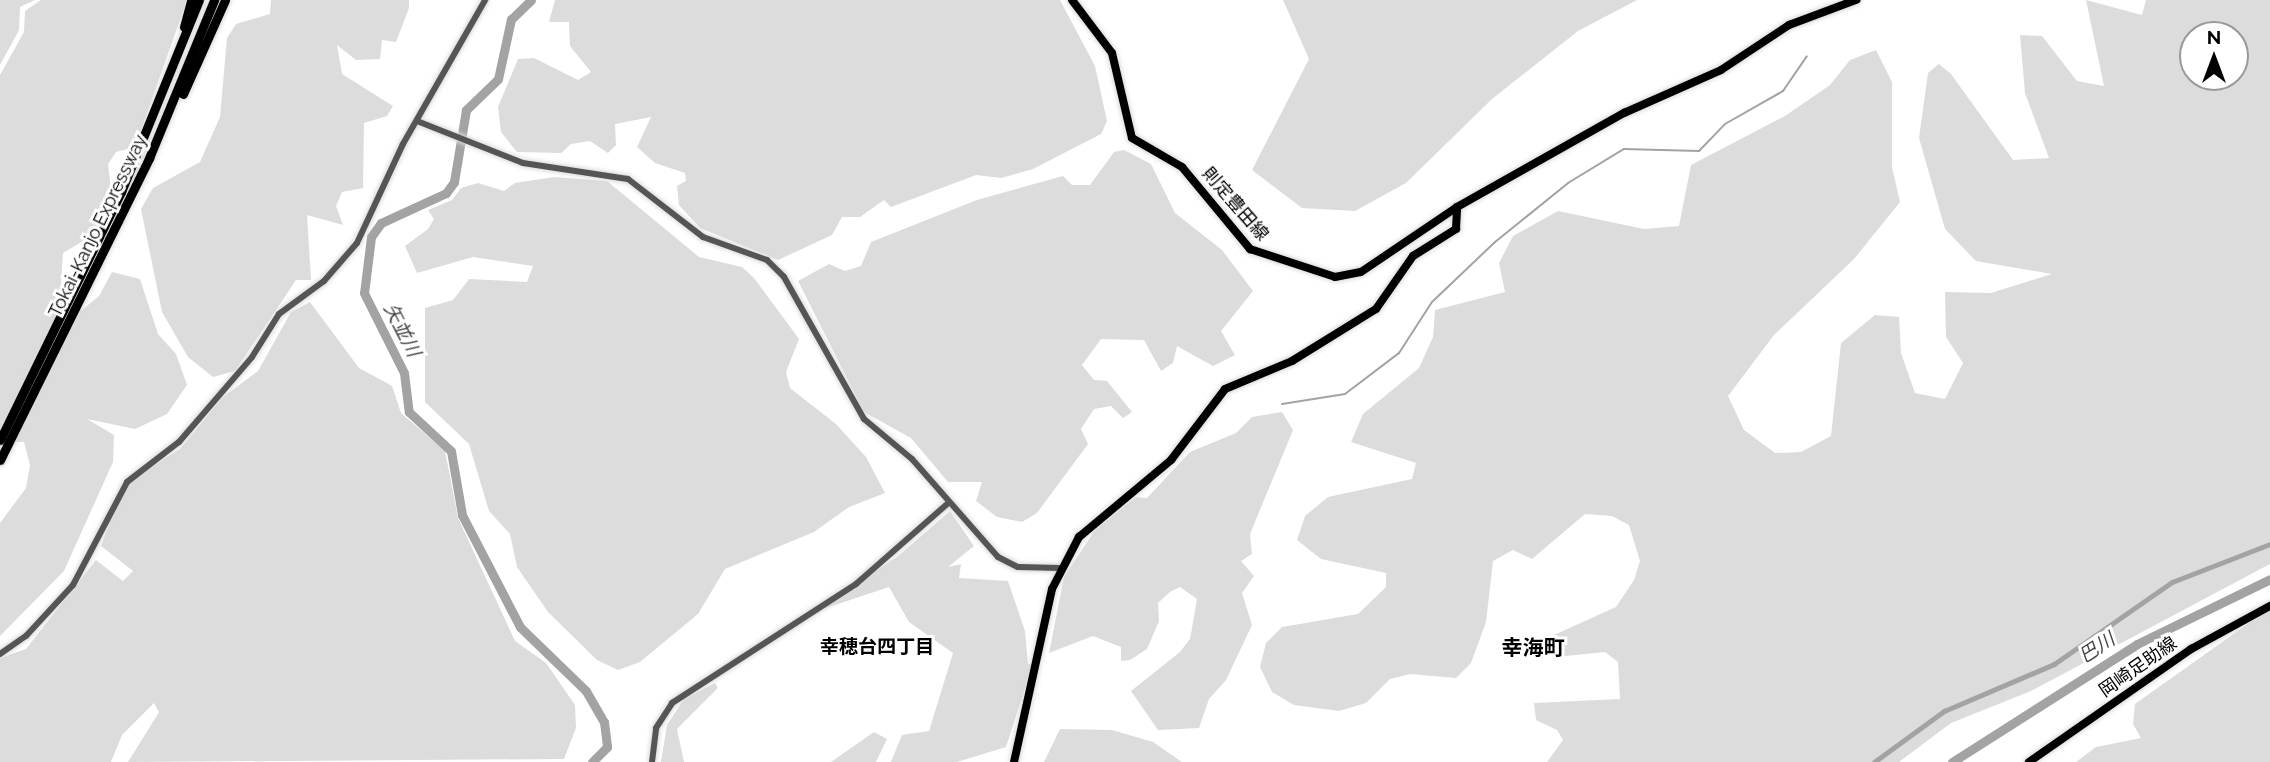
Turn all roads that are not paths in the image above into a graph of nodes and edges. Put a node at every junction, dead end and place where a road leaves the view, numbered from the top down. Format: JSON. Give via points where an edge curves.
{"nodes":[{"id":1,"x":191,"y":0,"type":"edge"},
{"id":2,"x":199,"y":0,"type":"edge"},
{"id":3,"x":214,"y":0,"type":"edge"},
{"id":4,"x":225,"y":0,"type":"edge"},
{"id":5,"x":485,"y":0,"type":"edge"},
{"id":6,"x":1072,"y":0,"type":"edge"},
{"id":7,"x":1856,"y":0,"type":"edge"},
{"id":8,"x":164,"y":89,"type":"junction"},
{"id":9,"x":417,"y":121,"type":"junction"},
{"id":10,"x":149,"y":158,"type":"junction"},
{"id":11,"x":1457,"y":207,"type":"junction"},
{"id":12,"x":76,"y":296,"type":"junction"},
{"id":13,"x":0,"y":439,"type":"edge"},
{"id":14,"x":0,"y":460,"type":"edge"},
{"id":15,"x":947,"y":504,"type":"junction"},
{"id":16,"x":1060,"y":568,"type":"junction"},
{"id":17,"x":2270,"y":606,"type":"edge"},
{"id":18,"x":0,"y":654,"type":"edge"},
{"id":19,"x":652,"y":762,"type":"edge"},
{"id":20,"x":1014,"y":762,"type":"edge"},
{"id":21,"x":2029,"y":762,"type":"edge"}],
"edges":[{"from":1,"to":8,"type":"highway"},
{"from":2,"to":8,"type":"highway","name":"Tokai-Kanjo Expressway"},
{"from":3,"to":10,"type":"highway","name":"Tokai-Kanjo Expressway"},
{"from":4,"to":10,"type":"highway"},
{"from":5,"to":9,"type":"street"},
{"from":6,"to":11,"type":"main road","name":"則定豊田線","via":[[1112,53],[1132,138],[1182,167],[1262,256],[1346,276]]},
{"from":7,"to":11,"type":"main road","name":"則定豊田線","via":[[1801,18],[1721,70],[1624,113]]},
{"from":8,"to":12,"type":"highway","name":"Tokai-Kanjo Expressway"},
{"from":9,"to":15,"type":"street","via":[[523,163],[628,179],[703,237],[774,266],[856,411],[912,460]]},
{"from":9,"to":18,"type":"street","via":[[357,243],[324,281],[279,314],[252,357],[179,442],[127,482],[73,585],[26,636]]},
{"from":10,"to":12,"type":"highway","name":"Tokai-Kanjo Expressway"},
{"from":11,"to":16,"type":"main road","via":[[1456,229],[1412,256],[1376,309],[1292,361],[1225,389],[1177,454],[1089,526]]},
{"from":12,"to":13,"type":"highway","name":"Tokai-Kanjo Expressway"},
{"from":12,"to":14,"type":"highway","name":"Tokai-Kanjo Expressway"},
{"from":15,"to":16,"type":"street","via":[[1005,562]]},
{"from":15,"to":19,"type":"street","via":[[856,584],[673,703],[656,728]]},
{"from":16,"to":20,"type":"main road"},
{"from":17,"to":21,"type":"main road","name":"岡崎足助線","via":[[2192,649]]}]}
